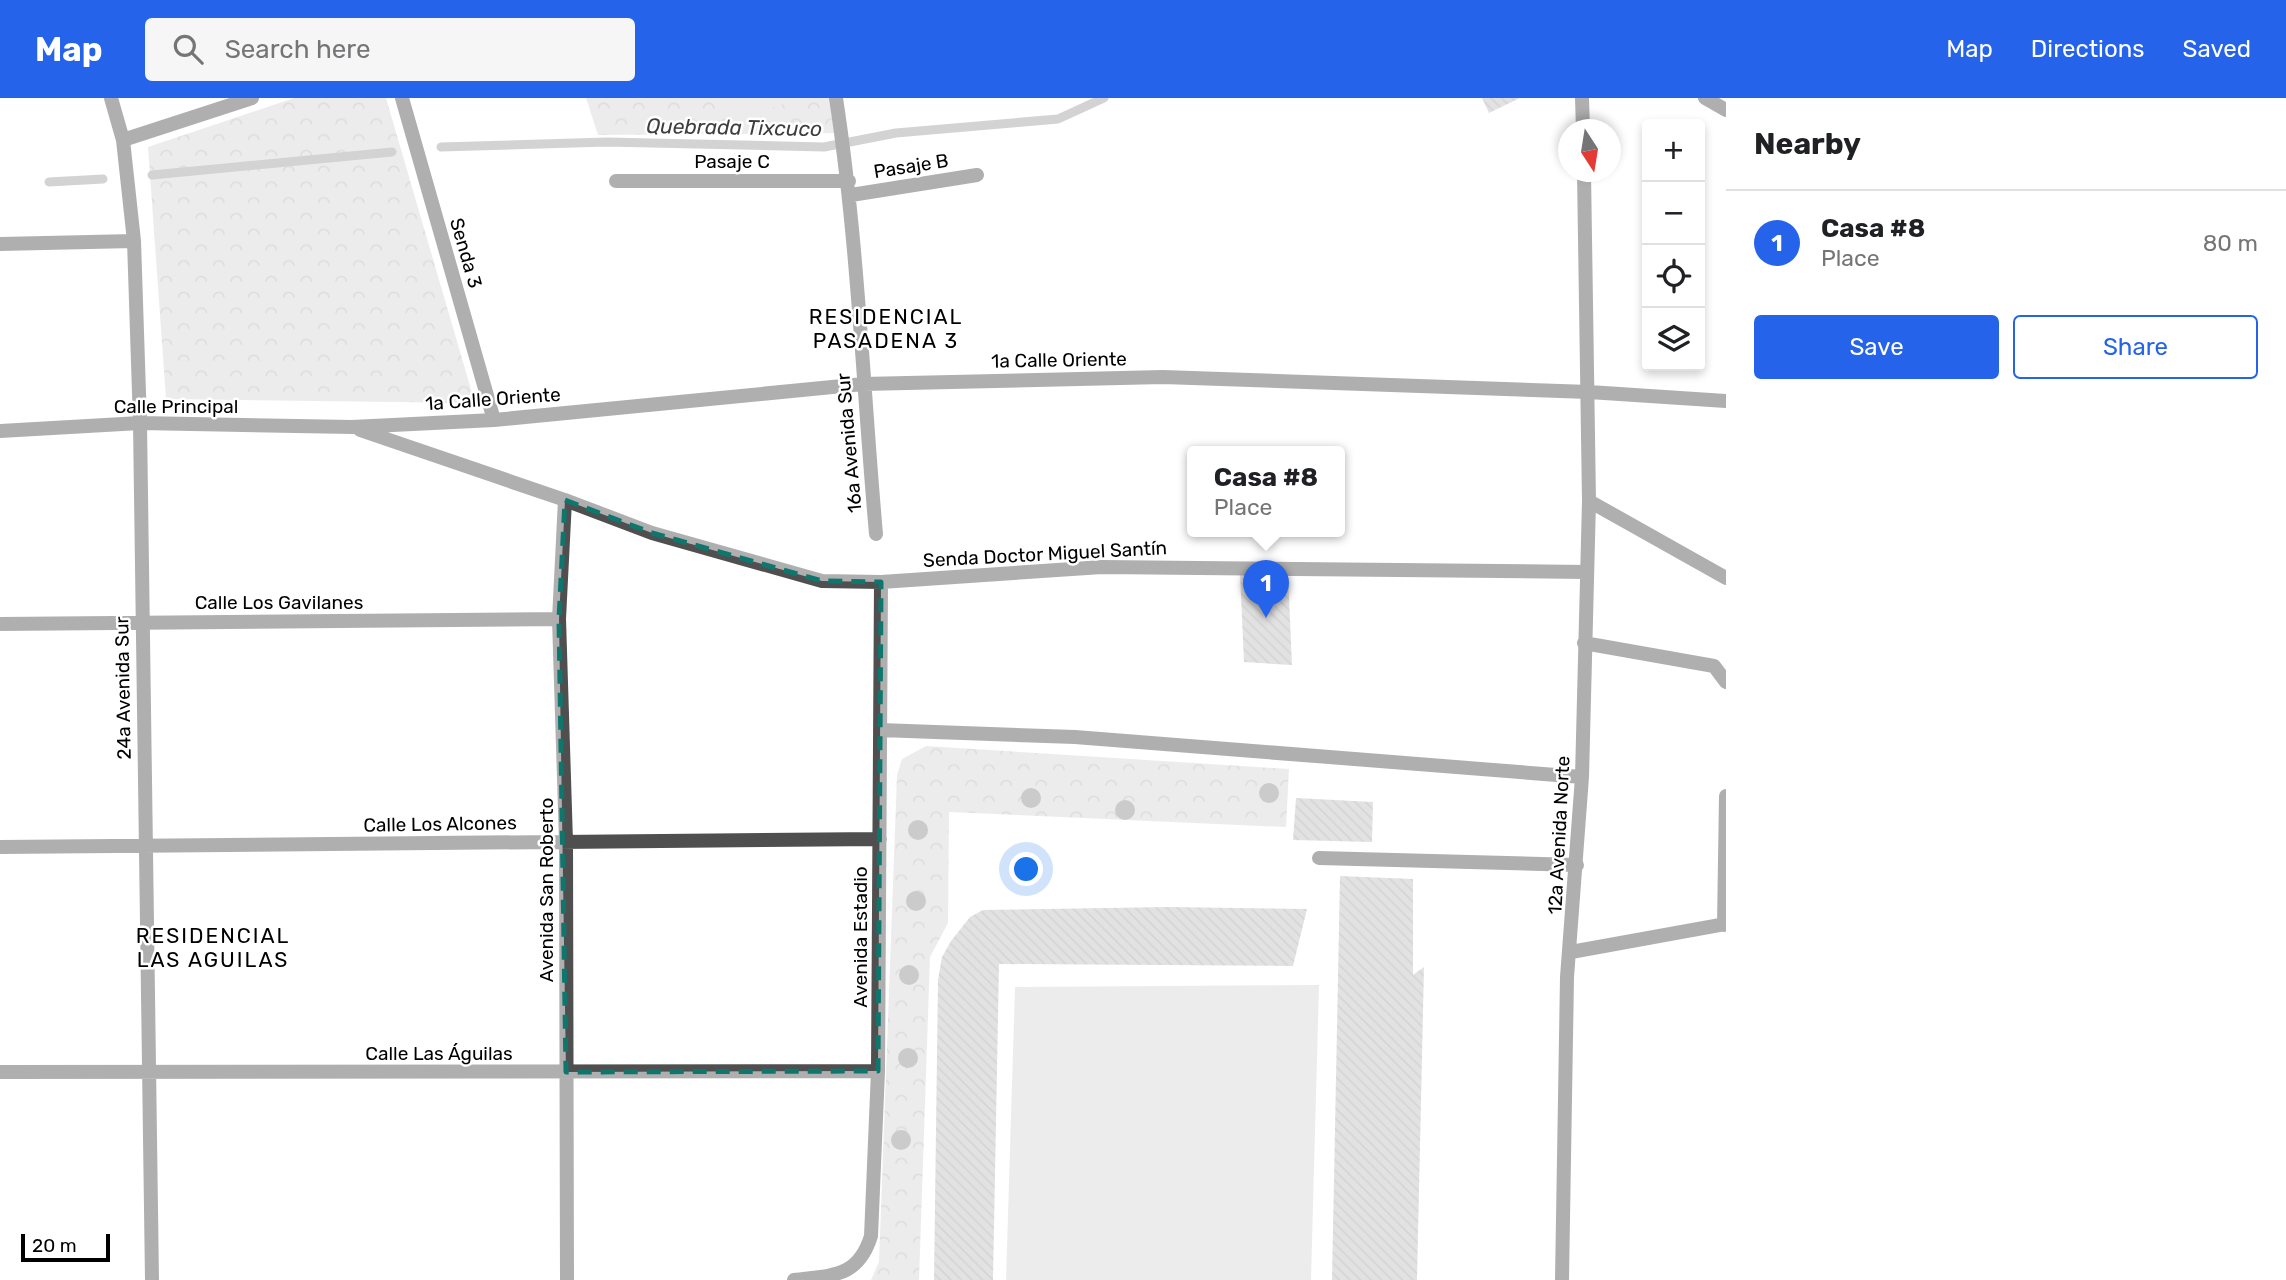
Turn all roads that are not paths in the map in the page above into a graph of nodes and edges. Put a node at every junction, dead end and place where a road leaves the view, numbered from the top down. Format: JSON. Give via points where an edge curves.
{"nodes":[{"id":1,"x":111,"y":98,"type":"edge"},
{"id":2,"x":252,"y":98,"type":"edge"},
{"id":3,"x":402,"y":98,"type":"edge"},
{"id":4,"x":836,"y":98,"type":"edge"},
{"id":5,"x":1582,"y":98,"type":"edge"},
{"id":6,"x":1704,"y":98,"type":"edge"},
{"id":7,"x":1726,"y":110,"type":"edge"},
{"id":8,"x":1583,"y":119,"type":"edge"},
{"id":9,"x":123,"y":140,"type":"junction"},
{"id":10,"x":977,"y":175,"type":"dead end"},
{"id":11,"x":616,"y":181,"type":"dead end"},
{"id":12,"x":849,"y":181,"type":"junction"},
{"id":13,"x":1584,"y":182,"type":"edge"},
{"id":14,"x":134,"y":241,"type":"junction"},
{"id":15,"x":0,"y":243,"type":"edge"},
{"id":16,"x":863,"y":384,"type":"junction"},
{"id":17,"x":1589,"y":392,"type":"junction"},
{"id":18,"x":1726,"y":401,"type":"edge"},
{"id":19,"x":494,"y":420,"type":"junction"},
{"id":20,"x":140,"y":424,"type":"junction"},
{"id":21,"x":352,"y":428,"type":"junction"},
{"id":22,"x":0,"y":431,"type":"edge"},
{"id":23,"x":565,"y":500,"type":"junction"},
{"id":24,"x":1589,"y":501,"type":"junction"},
{"id":25,"x":876,"y":534,"type":"dead end"},
{"id":26,"x":1587,"y":572,"type":"junction"},
{"id":27,"x":1726,"y":578,"type":"edge"},
{"id":28,"x":881,"y":582,"type":"junction"},
{"id":29,"x":559,"y":619,"type":"junction"},
{"id":30,"x":141,"y":622,"type":"junction"},
{"id":31,"x":0,"y":624,"type":"edge"},
{"id":32,"x":1584,"y":643,"type":"junction"},
{"id":33,"x":1726,"y":682,"type":"edge"},
{"id":34,"x":880,"y":730,"type":"junction"},
{"id":35,"x":1582,"y":777,"type":"junction"},
{"id":36,"x":1726,"y":796,"type":"edge"},
{"id":37,"x":880,"y":839,"type":"junction"},
{"id":38,"x":566,"y":842,"type":"junction"},
{"id":39,"x":144,"y":846,"type":"junction"},
{"id":40,"x":0,"y":847,"type":"edge"},
{"id":41,"x":1319,"y":858,"type":"dead end"},
{"id":42,"x":1577,"y":865,"type":"junction"},
{"id":43,"x":1725,"y":924,"type":"edge"},
{"id":44,"x":1571,"y":952,"type":"junction"},
{"id":45,"x":0,"y":1072,"type":"edge"},
{"id":46,"x":149,"y":1072,"type":"junction"},
{"id":47,"x":566,"y":1072,"type":"junction"},
{"id":48,"x":878,"y":1072,"type":"junction"},
{"id":49,"x":152,"y":1280,"type":"edge"},
{"id":50,"x":568,"y":1280,"type":"edge"},
{"id":51,"x":794,"y":1280,"type":"edge"},
{"id":52,"x":1562,"y":1280,"type":"edge"}],
"edges":[{"from":1,"to":9,"type":"street","name":"24a Avenida Sur"},
{"from":2,"to":9,"type":"street"},
{"from":3,"to":19,"type":"street","name":"Senda 3"},
{"from":4,"to":12,"type":"street","name":"16a Avenida Sur"},
{"from":5,"to":8,"type":"street"},
{"from":6,"to":7,"type":"street"},
{"from":9,"to":14,"type":"street","name":"24a Avenida Sur"},
{"from":10,"to":12,"type":"street","name":"Pasaje B"},
{"from":11,"to":12,"type":"street","name":"Pasaje C"},
{"from":12,"to":16,"type":"street","name":"16a Avenida Sur"},
{"from":13,"to":17,"type":"street","name":"12a Avenida Norte"},
{"from":14,"to":15,"type":"street"},
{"from":14,"to":20,"type":"street","name":"24a Avenida Sur"},
{"from":16,"to":17,"type":"street","name":"1a Calle Oriente","via":[[1163,377]]},
{"from":16,"to":19,"type":"street","name":"1a Calle Oriente"},
{"from":16,"to":25,"type":"street","name":"16a Avenida Sur"},
{"from":17,"to":18,"type":"street","name":"1a Calle Oriente"},
{"from":17,"to":24,"type":"street","name":"12a Avenida Norte"},
{"from":19,"to":21,"type":"street","name":"1a Calle Oriente"},
{"from":20,"to":21,"type":"street","name":"Calle Principal"},
{"from":20,"to":22,"type":"street","name":"Calle Principal"},
{"from":20,"to":30,"type":"street","name":"24a Avenida Sur"},
{"from":21,"to":23,"type":"street","name":"Senda Doctor Miguel Santín"},
{"from":23,"to":28,"type":"street","name":"Senda Doctor Miguel Santín","via":[[652,533],[822,581]]},
{"from":23,"to":29,"type":"street","name":"Avenida San Roberto"},
{"from":24,"to":26,"type":"street","name":"12a Avenida Norte"},
{"from":24,"to":27,"type":"street"},
{"from":26,"to":28,"type":"street","name":"Senda Doctor Miguel Santín","via":[[1102,567]]},
{"from":26,"to":32,"type":"street","name":"12a Avenida Norte"},
{"from":28,"to":34,"type":"street","name":"Avenida Estadio"},
{"from":29,"to":30,"type":"street","name":"Calle Los Gavilanes"},
{"from":29,"to":38,"type":"street","name":"Avenida San Roberto"},
{"from":30,"to":31,"type":"street","name":"Calle Los Gavilanes"},
{"from":30,"to":39,"type":"street","name":"24a Avenida Sur"},
{"from":32,"to":33,"type":"street","via":[[1714,666]]},
{"from":32,"to":35,"type":"street","name":"12a Avenida Norte"},
{"from":34,"to":35,"type":"street","via":[[1075,737]]},
{"from":34,"to":37,"type":"street","name":"Avenida Estadio"},
{"from":35,"to":42,"type":"street","name":"12a Avenida Norte"},
{"from":36,"to":43,"type":"street"},
{"from":37,"to":38,"type":"street","name":"Calle Los Alcones"},
{"from":37,"to":48,"type":"street","name":"Avenida Estadio"},
{"from":38,"to":39,"type":"street","name":"Calle Los Alcones"},
{"from":38,"to":47,"type":"street","name":"Avenida San Roberto"},
{"from":39,"to":40,"type":"street","name":"Calle Los Alcones"},
{"from":39,"to":46,"type":"street","name":"24a Avenida Sur"},
{"from":41,"to":42,"type":"street"},
{"from":42,"to":44,"type":"street","name":"12a Avenida Norte"},
{"from":43,"to":44,"type":"street"},
{"from":44,"to":52,"type":"street","name":"12a Avenida Norte"},
{"from":45,"to":46,"type":"street","name":"Calle Las Águilas"},
{"from":46,"to":47,"type":"street","name":"Calle Las Águilas"},
{"from":46,"to":49,"type":"street","name":"24a Avenida Sur"},
{"from":47,"to":48,"type":"street","name":"Calle Las Águilas"},
{"from":47,"to":50,"type":"street","name":"Avenida San Roberto"},
{"from":48,"to":51,"type":"street","name":"Avenida Estadio","via":[[871,1236],[865,1257],[836,1275]]}]}
